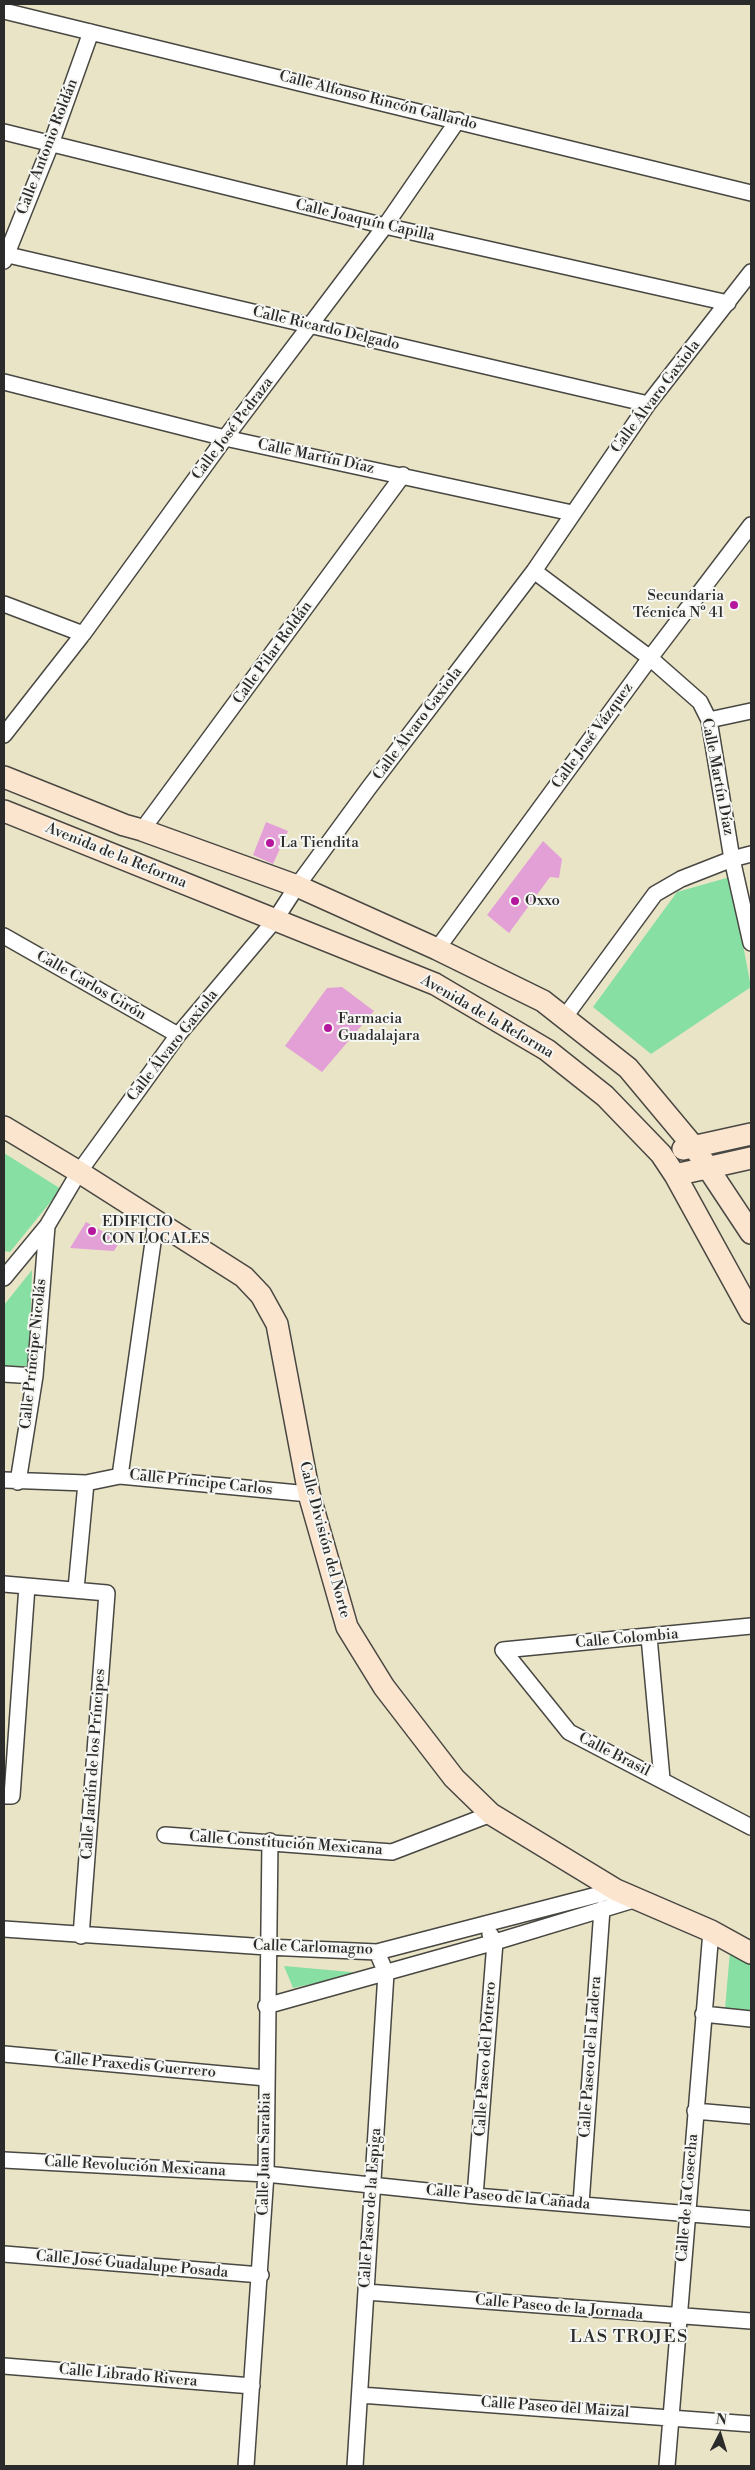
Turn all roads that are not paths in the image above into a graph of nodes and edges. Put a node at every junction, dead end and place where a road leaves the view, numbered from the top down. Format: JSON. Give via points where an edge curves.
{"nodes":[{"id":1,"x":4,"y":11,"type":"edge"},
{"id":2,"x":91,"y":32,"type":"junction"},
{"id":3,"x":458,"y":120,"type":"junction"},
{"id":4,"x":4,"y":132,"type":"edge"},
{"id":5,"x":51,"y":144,"type":"junction"},
{"id":6,"x":751,"y":193,"type":"edge"},
{"id":7,"x":385,"y":226,"type":"junction"},
{"id":8,"x":5,"y":256,"type":"edge"},
{"id":9,"x":751,"y":272,"type":"edge"},
{"id":10,"x":728,"y":303,"type":"junction"},
{"id":11,"x":310,"y":326,"type":"junction"},
{"id":12,"x":4,"y":382,"type":"edge"},
{"id":13,"x":648,"y":404,"type":"junction"},
{"id":14,"x":225,"y":438,"type":"junction"},
{"id":15,"x":403,"y":476,"type":"junction"},
{"id":16,"x":572,"y":513,"type":"junction"},
{"id":17,"x":751,"y":525,"type":"edge"},
{"id":18,"x":534,"y":572,"type":"junction"},
{"id":19,"x":4,"y":604,"type":"edge"},
{"id":20,"x":83,"y":634,"type":"junction"},
{"id":21,"x":650,"y":658,"type":"junction"},
{"id":22,"x":751,"y":711,"type":"edge"},
{"id":23,"x":709,"y":720,"type":"junction"},
{"id":24,"x":4,"y":735,"type":"edge"},
{"id":25,"x":4,"y":777,"type":"edge"},
{"id":26,"x":4,"y":811,"type":"edge"},
{"id":27,"x":142,"y":830,"type":"junction"},
{"id":28,"x":751,"y":854,"type":"edge"},
{"id":29,"x":732,"y":859,"type":"junction"},
{"id":30,"x":297,"y":886,"type":"junction"},
{"id":31,"x":275,"y":920,"type":"junction"},
{"id":32,"x":4,"y":936,"type":"edge"},
{"id":33,"x":751,"y":943,"type":"edge"},
{"id":34,"x":437,"y":949,"type":"junction"},
{"id":35,"x":564,"y":1018,"type":"junction"},
{"id":36,"x":178,"y":1035,"type":"junction"},
{"id":37,"x":4,"y":1127,"type":"edge"},
{"id":38,"x":751,"y":1134,"type":"edge"},
{"id":39,"x":694,"y":1147,"type":"junction"},
{"id":40,"x":661,"y":1154,"type":"junction"},
{"id":41,"x":751,"y":1158,"type":"edge"},
{"id":42,"x":708,"y":1168,"type":"junction"},
{"id":43,"x":79,"y":1172,"type":"junction"},
{"id":44,"x":675,"y":1175,"type":"junction"},
{"id":45,"x":156,"y":1221,"type":"junction"},
{"id":46,"x":47,"y":1226,"type":"junction"},
{"id":47,"x":751,"y":1233,"type":"edge"},
{"id":48,"x":4,"y":1278,"type":"edge"},
{"id":49,"x":751,"y":1313,"type":"edge"},
{"id":50,"x":4,"y":1374,"type":"edge"},
{"id":51,"x":34,"y":1376,"type":"junction"},
{"id":52,"x":120,"y":1476,"type":"junction"},
{"id":53,"x":11,"y":1481,"type":"edge"},
{"id":54,"x":86,"y":1483,"type":"junction"},
{"id":55,"x":309,"y":1494,"type":"junction"},
{"id":56,"x":4,"y":1584,"type":"edge"},
{"id":57,"x":27,"y":1586,"type":"junction"},
{"id":58,"x":76,"y":1589,"type":"junction"},
{"id":59,"x":751,"y":1626,"type":"edge"},
{"id":60,"x":650,"y":1637,"type":"junction"},
{"id":61,"x":503,"y":1650,"type":"joint"},
{"id":62,"x":11,"y":1695,"type":"edge"},
{"id":63,"x":662,"y":1779,"type":"junction"},
{"id":64,"x":8,"y":1796,"type":"edge"},
{"id":65,"x":491,"y":1814,"type":"junction"},
{"id":66,"x":751,"y":1827,"type":"edge"},
{"id":67,"x":164,"y":1835,"type":"dead end"},
{"id":68,"x":270,"y":1841,"type":"junction"},
{"id":69,"x":616,"y":1890,"type":"junction"},
{"id":70,"x":637,"y":1899,"type":"junction"},
{"id":71,"x":602,"y":1909,"type":"junction"},
{"id":72,"x":484,"y":1924,"type":"junction"},
{"id":73,"x":4,"y":1929,"type":"edge"},
{"id":74,"x":711,"y":1931,"type":"junction"},
{"id":75,"x":81,"y":1936,"type":"junction"},
{"id":76,"x":4,"y":1939,"type":"edge"},
{"id":77,"x":495,"y":1942,"type":"junction"},
{"id":78,"x":267,"y":1947,"type":"junction"},
{"id":79,"x":377,"y":1952,"type":"junction"},
{"id":80,"x":751,"y":1953,"type":"edge"},
{"id":81,"x":386,"y":1973,"type":"junction"},
{"id":82,"x":266,"y":2006,"type":"junction"},
{"id":83,"x":703,"y":2014,"type":"junction"},
{"id":84,"x":751,"y":2019,"type":"edge"},
{"id":85,"x":4,"y":2054,"type":"edge"},
{"id":86,"x":266,"y":2078,"type":"junction"},
{"id":87,"x":695,"y":2111,"type":"junction"},
{"id":88,"x":751,"y":2116,"type":"edge"},
{"id":89,"x":4,"y":2160,"type":"edge"},
{"id":90,"x":266,"y":2174,"type":"junction"},
{"id":91,"x":373,"y":2185,"type":"junction"},
{"id":92,"x":475,"y":2196,"type":"junction"},
{"id":93,"x":580,"y":2204,"type":"junction"},
{"id":94,"x":686,"y":2213,"type":"junction"},
{"id":95,"x":751,"y":2218,"type":"edge"},
{"id":96,"x":4,"y":2254,"type":"edge"},
{"id":97,"x":261,"y":2275,"type":"junction"},
{"id":98,"x":366,"y":2292,"type":"junction"},
{"id":99,"x":679,"y":2317,"type":"junction"},
{"id":100,"x":751,"y":2322,"type":"edge"},
{"id":101,"x":4,"y":2366,"type":"edge"},
{"id":102,"x":252,"y":2386,"type":"junction"},
{"id":103,"x":360,"y":2395,"type":"junction"},
{"id":104,"x":672,"y":2416,"type":"junction"},
{"id":105,"x":751,"y":2424,"type":"edge"},
{"id":106,"x":246,"y":2466,"type":"edge"},
{"id":107,"x":355,"y":2466,"type":"edge"},
{"id":108,"x":667,"y":2466,"type":"edge"}],
"edges":[{"from":1,"to":2,"type":"street","name":"Calle Alfonso Rincón Gallardo"},
{"from":2,"to":3,"type":"street","name":"Calle Alfonso Rincón Gallardo"},
{"from":2,"to":5,"type":"street","name":"Calle Antonio Roldán"},
{"from":3,"to":6,"type":"street","name":"Calle Alfonso Rincón Gallardo"},
{"from":3,"to":7,"type":"street","name":"Calle José Pedraza"},
{"from":4,"to":5,"type":"street","name":"Calle Joaquín Capilla"},
{"from":5,"to":7,"type":"street","name":"Calle Joaquín Capilla"},
{"from":5,"to":8,"type":"street","name":"Calle Antonio Roldán"},
{"from":7,"to":10,"type":"street","name":"Calle Joaquín Capilla"},
{"from":7,"to":11,"type":"street","name":"Calle José Pedraza"},
{"from":8,"to":11,"type":"street","name":"Calle Ricardo Delgado"},
{"from":9,"to":10,"type":"street","name":"Calle Álvaro Gaxiola"},
{"from":10,"to":13,"type":"street","name":"Calle Álvaro Gaxiola"},
{"from":11,"to":13,"type":"street","name":"Calle Ricardo Delgado"},
{"from":11,"to":14,"type":"street","name":"Calle José Pedraza"},
{"from":12,"to":14,"type":"street","name":"Calle Martín Díaz"},
{"from":13,"to":16,"type":"street","name":"Calle Álvaro Gaxiola"},
{"from":14,"to":15,"type":"street","name":"Calle Martín Díaz"},
{"from":14,"to":20,"type":"street","name":"Calle José Pedraza"},
{"from":15,"to":16,"type":"street","name":"Calle Martín Díaz"},
{"from":15,"to":27,"type":"street","name":"Calle Pilar Roldán"},
{"from":16,"to":18,"type":"street","name":"Calle Álvaro Gaxiola"},
{"from":17,"to":21,"type":"street","name":"Calle José Vázquez"},
{"from":18,"to":21,"type":"street","name":"Calle Martín Díaz"},
{"from":18,"to":30,"type":"street","name":"Calle Álvaro Gaxiola"},
{"from":19,"to":20,"type":"street"},
{"from":20,"to":24,"type":"street","name":"Calle José Pedraza"},
{"from":21,"to":23,"type":"street","name":"Calle Martín Díaz","via":[[700,702]]},
{"from":21,"to":34,"type":"street","name":"Calle José Vázquez"},
{"from":22,"to":23,"type":"street"},
{"from":23,"to":29,"type":"street","name":"Calle Martín Díaz"},
{"from":25,"to":27,"type":"main road"},
{"from":26,"to":31,"type":"main road","name":"Avenida de la Reforma"},
{"from":27,"to":30,"type":"main road"},
{"from":28,"to":29,"type":"street"},
{"from":29,"to":33,"type":"street","name":"Calle Martín Díaz"},
{"from":29,"to":35,"type":"street","via":[[681,879],[654,894]]},
{"from":30,"to":31,"type":"street","name":"Calle Álvaro Gaxiola"},
{"from":30,"to":34,"type":"main road"},
{"from":31,"to":36,"type":"street","name":"Calle Álvaro Gaxiola"},
{"from":31,"to":40,"type":"main road","name":"Avenida de la Reforma","via":[[435,984],[547,1050],[605,1096]]},
{"from":32,"to":36,"type":"street","name":"Calle Carlos Girón"},
{"from":34,"to":35,"type":"main road","via":[[543,1001]]},
{"from":35,"to":39,"type":"main road","via":[[628,1068]]},
{"from":36,"to":43,"type":"street","name":"Calle Álvaro Gaxiola"},
{"from":37,"to":43,"type":"main road","name":"Calle División del Norte"},
{"from":38,"to":39,"type":"main road"},
{"from":39,"to":40,"type":"main road"},
{"from":39,"to":42,"type":"main road"},
{"from":40,"to":44,"type":"main road","name":"Avenida de la Reforma"},
{"from":41,"to":42,"type":"main road"},
{"from":42,"to":44,"type":"main road"},
{"from":42,"to":47,"type":"main road"},
{"from":43,"to":45,"type":"main road","name":"Calle División del Norte"},
{"from":43,"to":46,"type":"street","name":"Calle Álvaro Gaxiola"},
{"from":44,"to":49,"type":"main road","name":"Avenida de la Reforma"},
{"from":45,"to":52,"type":"street"},
{"from":45,"to":55,"type":"main road","name":"Calle División del Norte","via":[[244,1277],[261,1295],[277,1324]]},
{"from":46,"to":48,"type":"street","name":"Calle Álvaro Gaxiola"},
{"from":46,"to":51,"type":"street","name":"Calle Príncipe Nicolás"},
{"from":50,"to":51,"type":"street"},
{"from":51,"to":53,"type":"street","name":"Calle Príncipe Nicolás"},
{"from":52,"to":54,"type":"street","name":"Calle Príncipe Carlos"},
{"from":52,"to":55,"type":"street","name":"Calle Príncipe Carlos"},
{"from":53,"to":54,"type":"street","name":"Calle Príncipe Carlos"},
{"from":54,"to":58,"type":"street"},
{"from":55,"to":65,"type":"main road","name":"Calle División del Norte","via":[[347,1627],[384,1687],[454,1778]]},
{"from":56,"to":57,"type":"street"},
{"from":57,"to":58,"type":"street"},
{"from":57,"to":62,"type":"street"},
{"from":58,"to":75,"type":"street","name":"Calle Jardín de los Príncipes","via":[[107,1593]]},
{"from":59,"to":60,"type":"street","name":"Calle Colombia"},
{"from":60,"to":61,"type":"street","name":"Calle Colombia"},
{"from":60,"to":63,"type":"street"},
{"from":61,"to":63,"type":"street","name":"Calle Brasil","via":[[569,1732]]},
{"from":62,"to":64,"type":"street"},
{"from":63,"to":66,"type":"street","name":"Calle Brasil"},
{"from":65,"to":68,"type":"street","name":"Calle Constitución Mexicana","via":[[392,1852]]},
{"from":65,"to":69,"type":"main road","name":"Calle División del Norte"},
{"from":67,"to":68,"type":"street","name":"Calle Constitución Mexicana"},
{"from":68,"to":78,"type":"street","name":"Calle Juan Sarabia"},
{"from":69,"to":70,"type":"main road","name":"Calle División del Norte"},
{"from":69,"to":72,"type":"street","name":"Calle Carlomagno"},
{"from":70,"to":71,"type":"street","name":"Calle Carlomagno"},
{"from":70,"to":74,"type":"main road","name":"Calle División del Norte"},
{"from":71,"to":77,"type":"street","name":"Calle Carlomagno"},
{"from":71,"to":93,"type":"street","name":"Calle Paseo de la Ladera"},
{"from":72,"to":77,"type":"street"},
{"from":72,"to":79,"type":"street","name":"Calle Carlomagno"},
{"from":73,"to":75,"type":"street","name":"Calle Carlomagno"},
{"from":73,"to":76,"type":"street"},
{"from":74,"to":80,"type":"main road","name":"Calle División del Norte"},
{"from":74,"to":83,"type":"street","name":"Calle de la Cosecha"},
{"from":75,"to":78,"type":"street","name":"Calle Carlomagno"},
{"from":77,"to":81,"type":"street","name":"Calle Carlomagno"},
{"from":77,"to":92,"type":"street","name":"Calle Paseo del Potrero"},
{"from":78,"to":79,"type":"street","name":"Calle Carlomagno"},
{"from":78,"to":82,"type":"street","name":"Calle Juan Sarabia"},
{"from":79,"to":81,"type":"street","name":"Calle Paseo de la Espiga"},
{"from":81,"to":82,"type":"street","name":"Calle Carlomagno"},
{"from":81,"to":91,"type":"street","name":"Calle Paseo de la Espiga"},
{"from":82,"to":86,"type":"street","name":"Calle Juan Sarabia"},
{"from":83,"to":84,"type":"street"},
{"from":83,"to":87,"type":"street","name":"Calle de la Cosecha"},
{"from":85,"to":86,"type":"street","name":"Calle Praxedis Guerrero"},
{"from":86,"to":90,"type":"street","name":"Calle Juan Sarabia"},
{"from":87,"to":88,"type":"street"},
{"from":87,"to":94,"type":"street","name":"Calle de la Cosecha"},
{"from":89,"to":90,"type":"street","name":"Calle Revolución Mexicana"},
{"from":90,"to":91,"type":"street","name":"Calle Paseo de la Cañada"},
{"from":90,"to":97,"type":"street","name":"Calle Juan Sarabia"},
{"from":91,"to":92,"type":"street","name":"Calle Paseo de la Cañada"},
{"from":91,"to":98,"type":"street","name":"Calle Paseo de la Espiga"},
{"from":92,"to":93,"type":"street","name":"Calle Paseo de la Cañada"},
{"from":93,"to":94,"type":"street","name":"Calle Paseo de la Cañada"},
{"from":94,"to":95,"type":"street","name":"Calle Paseo de la Cañada"},
{"from":94,"to":99,"type":"street","name":"Calle de la Cosecha"},
{"from":96,"to":97,"type":"street","name":"Calle José Guadalupe Posada"},
{"from":97,"to":102,"type":"street","name":"Calle Juan Sarabia"},
{"from":98,"to":99,"type":"street","name":"Calle Paseo de la Jornada"},
{"from":98,"to":103,"type":"street","name":"Calle Paseo de la Espiga"},
{"from":99,"to":100,"type":"street","name":"Calle Paseo de la Jornada"},
{"from":99,"to":104,"type":"street","name":"Calle de la Cosecha"},
{"from":101,"to":102,"type":"street","name":"Calle Librado Rivera"},
{"from":102,"to":106,"type":"street","name":"Calle Juan Sarabia"},
{"from":103,"to":104,"type":"street","name":"Calle Paseo del Maizal"},
{"from":103,"to":107,"type":"street","name":"Calle Paseo de la Espiga"},
{"from":104,"to":105,"type":"street","name":"Calle Paseo del Maizal"},
{"from":104,"to":108,"type":"street","name":"Calle de la Cosecha"}]}
